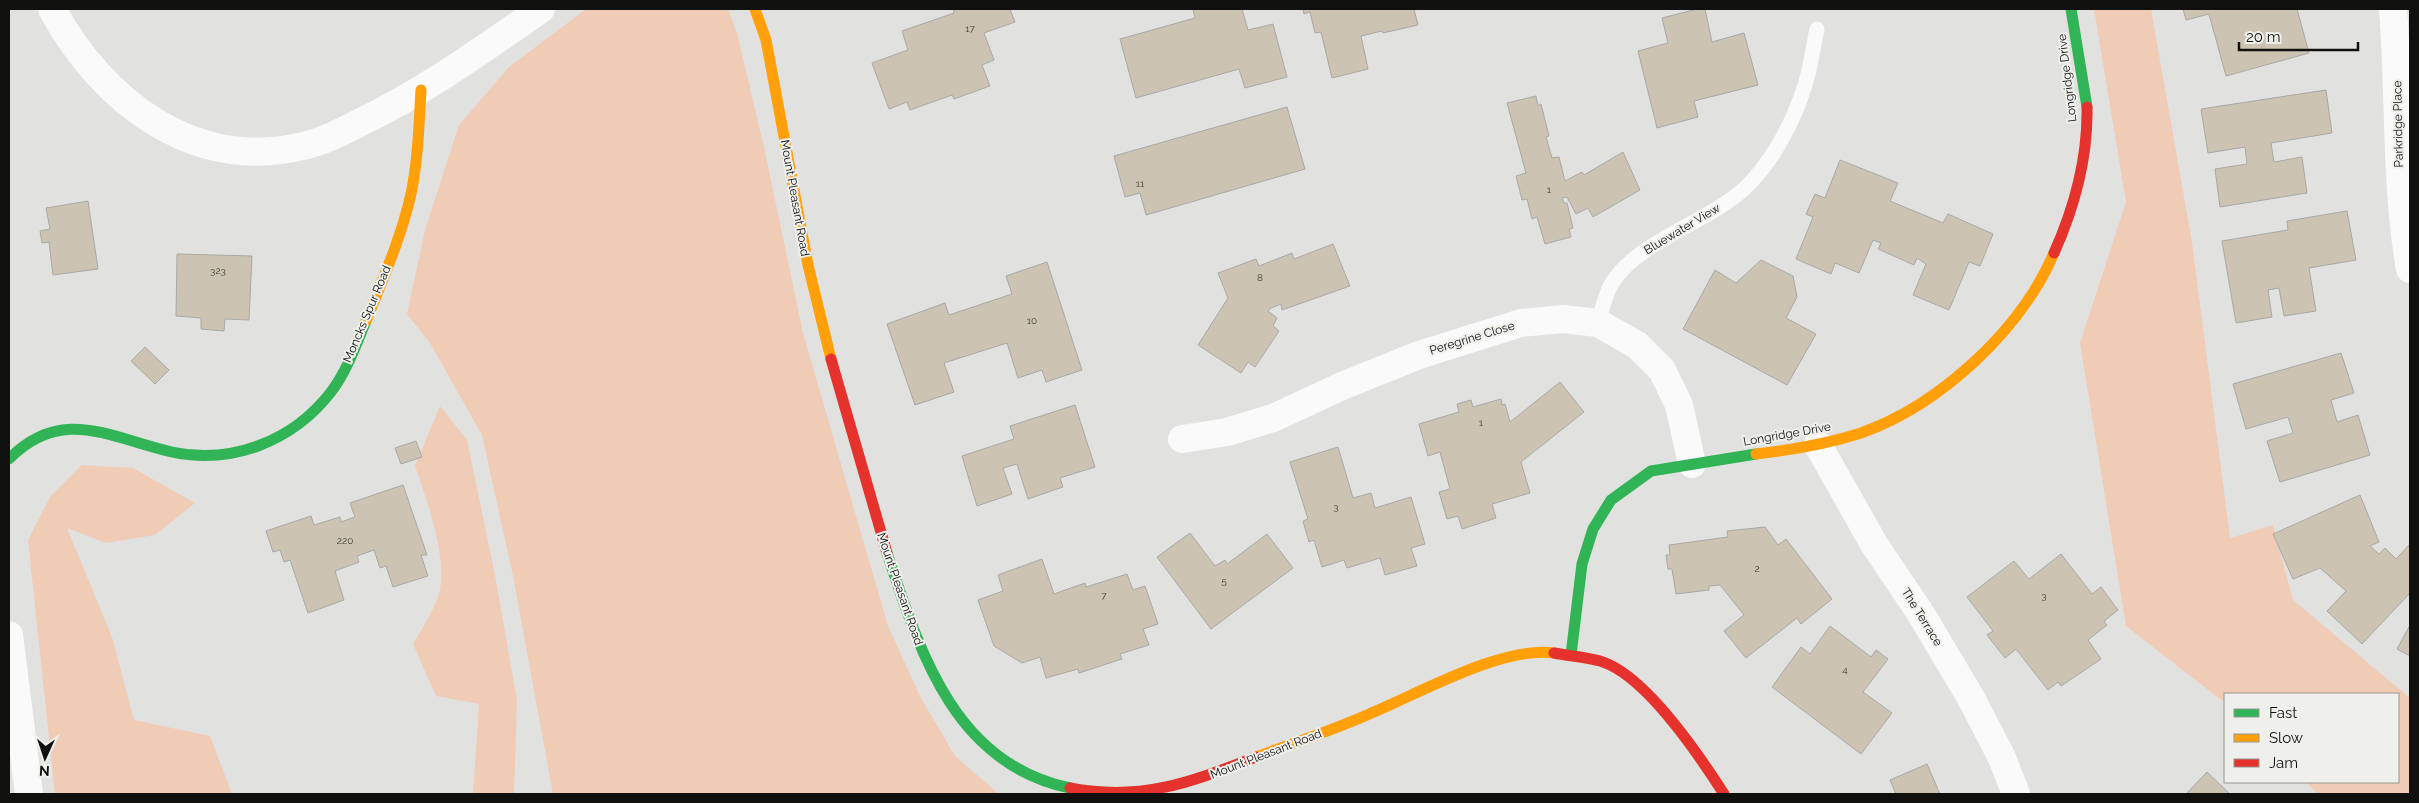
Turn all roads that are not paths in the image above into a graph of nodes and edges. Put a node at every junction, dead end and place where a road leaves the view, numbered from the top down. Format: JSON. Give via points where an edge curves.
{"nodes":[{"id":1,"x":52,"y":9,"type":"edge"},
{"id":2,"x":541,"y":9,"type":"edge"},
{"id":3,"x":755,"y":9,"type":"edge"},
{"id":4,"x":2071,"y":9,"type":"edge"},
{"id":5,"x":2393,"y":9,"type":"edge"},
{"id":6,"x":1817,"y":29,"type":"dead end"},
{"id":7,"x":421,"y":90,"type":"junction"},
{"id":8,"x":2410,"y":269,"type":"edge"},
{"id":9,"x":1598,"y":323,"type":"junction"},
{"id":10,"x":1182,"y":439,"type":"dead end"},
{"id":11,"x":1818,"y":445,"type":"junction"},
{"id":12,"x":9,"y":459,"type":"edge"},
{"id":13,"x":1692,"y":464,"type":"junction"},
{"id":14,"x":9,"y":635,"type":"edge"},
{"id":15,"x":1570,"y":656,"type":"junction"},
{"id":16,"x":29,"y":794,"type":"edge"},
{"id":17,"x":1724,"y":794,"type":"edge"},
{"id":18,"x":2016,"y":794,"type":"edge"}],
"edges":[{"from":1,"to":7,"type":"street","via":[[93,70],[131,108],[162,128],[200,143],[248,151],[276,151],[308,145],[359,124]]},
{"from":2,"to":7,"type":"street"},
{"from":3,"to":15,"type":"street","name":"Mount Pleasant Road","via":[[766,40],[808,265],[837,384],[886,550],[917,642],[953,709],[984,745],[1024,774],[1062,786],[1096,793],[1125,794],[1152,790],[1193,781],[1260,757],[1503,658],[1541,651]]},
{"from":4,"to":11,"type":"street","name":"Longridge Drive","via":[[2087,117],[2083,170],[2070,217],[2048,268],[2018,315],[1984,352],[1943,387],[1864,432]]},
{"from":5,"to":8,"type":"street","name":"Parkridge Place","via":[[2399,178]]},
{"from":6,"to":9,"type":"lane","name":"Bluewater View","via":[[1806,85],[1790,123],[1768,159],[1744,188],[1714,212],[1629,262],[1612,284]]},
{"from":7,"to":12,"type":"street","name":"Moncks Spur Road","via":[[411,194],[382,284],[332,391],[311,415],[284,436],[227,455],[193,456],[102,432],[74,428],[48,431],[33,438]]},
{"from":9,"to":10,"type":"street","name":"Peregrine Close","via":[[1563,319],[1521,323],[1419,355],[1273,418],[1227,432]]},
{"from":9,"to":13,"type":"street","name":"Peregrine Close","via":[[1637,345],[1662,370],[1679,405]]},
{"from":11,"to":13,"type":"street","name":"Longridge Drive"},
{"from":11,"to":18,"type":"street","name":"The Terrace","via":[[1874,544],[1971,698],[2002,758]]},
{"from":13,"to":15,"type":"street","name":"Longridge Drive","via":[[1651,471],[1627,485],[1602,512],[1584,553]]},
{"from":14,"to":16,"type":"street"},
{"from":15,"to":17,"type":"street","name":"Mount Pleasant Road","via":[[1601,661],[1641,687],[1704,761]]}]}
